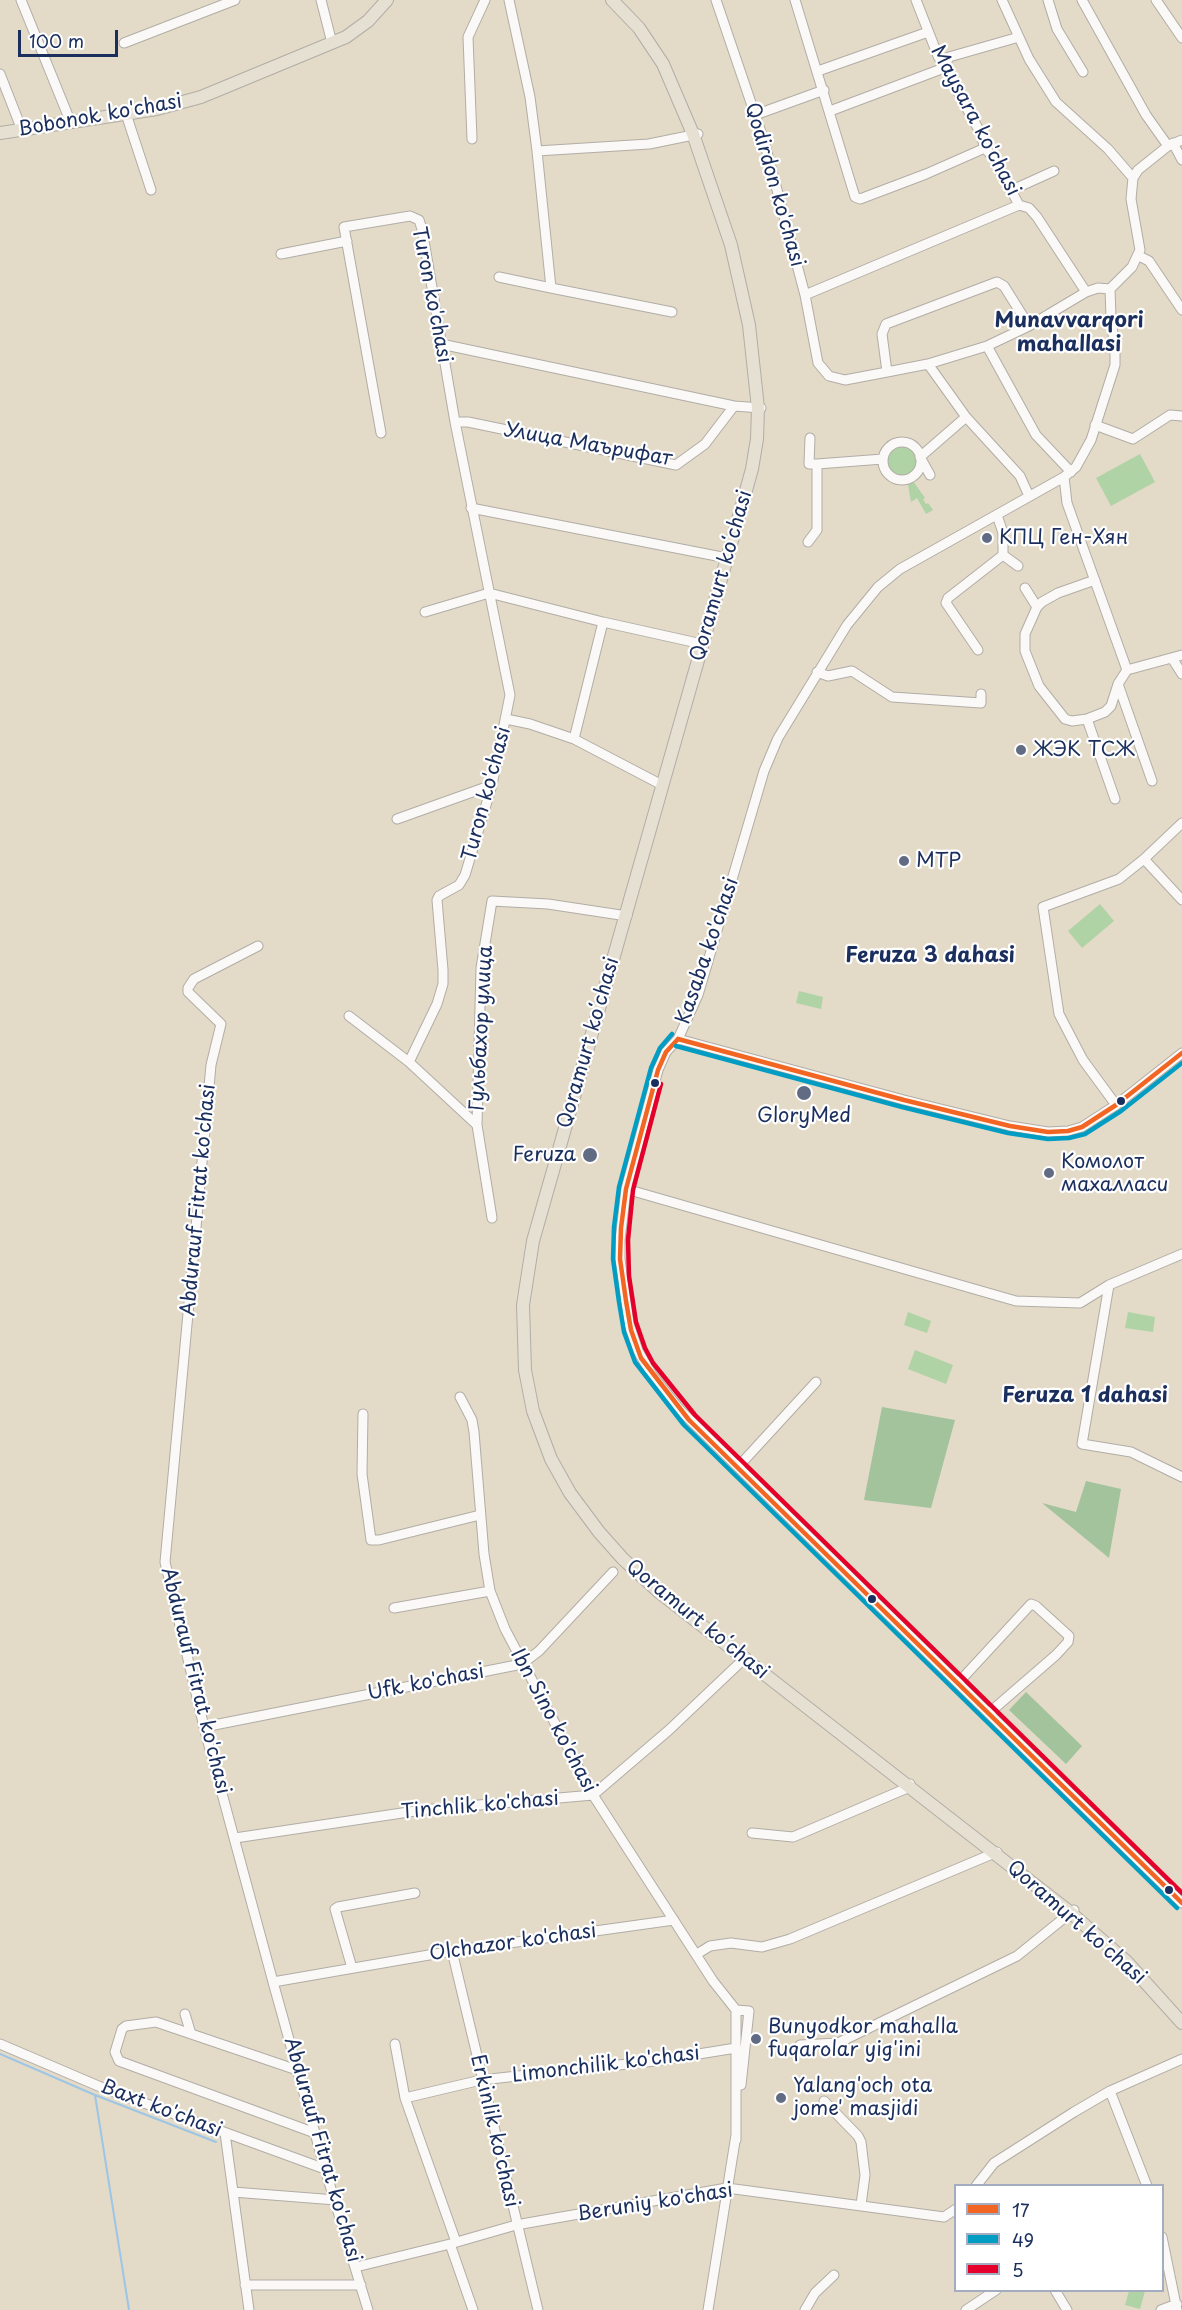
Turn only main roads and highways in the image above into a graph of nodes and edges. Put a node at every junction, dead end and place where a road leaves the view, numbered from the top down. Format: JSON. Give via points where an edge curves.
{"nodes":[{"id":1,"x":387,"y":0,"type":"edge"},
{"id":2,"x":612,"y":0,"type":"edge"},
{"id":3,"x":618,"y":0,"type":"edge"},
{"id":4,"x":0,"y":133,"type":"edge"},
{"id":5,"x":695,"y":134,"type":"junction"},
{"id":6,"x":759,"y":408,"type":"junction"},
{"id":7,"x":626,"y":916,"type":"junction"},
{"id":8,"x":1072,"y":1912,"type":"junction"},
{"id":9,"x":1182,"y":2018,"type":"edge"},
{"id":10,"x":1182,"y":2023,"type":"edge"}],
"edges":[{"from":1,"to":4,"type":"main road","name":"Bobonok ko'chasi","via":[[360,28],[332,43],[201,97],[126,114]]},
{"from":2,"to":5,"type":"main road","name":"Qoramurt koʻchasi","via":[[639,28],[659,57]]},
{"from":3,"to":5,"type":"main road","name":"Qoramurt koʻchasi","via":[[659,50]]},
{"from":5,"to":6,"type":"main road","name":"Qoramurt koʻchasi","via":[[745,288],[753,326]]},
{"from":6,"to":7,"type":"main road","name":"Qoramurt koʻchasi","via":[[752,469]]},
{"from":6,"to":7,"type":"main road","name":"Qoramurt koʻchasi","via":[[760,439],[752,480]]},
{"from":7,"to":8,"type":"main road","name":"Qoramurt koʻchasi","via":[[537,1241],[526,1306],[531,1386],[554,1458],[603,1532],[660,1588]]},
{"from":8,"to":9,"type":"main road","name":"Qoramurt koʻchasi","via":[[1135,1965]]},
{"from":8,"to":10,"type":"main road","name":"Qoramurt koʻchasi","via":[[1126,1962]]}]}
